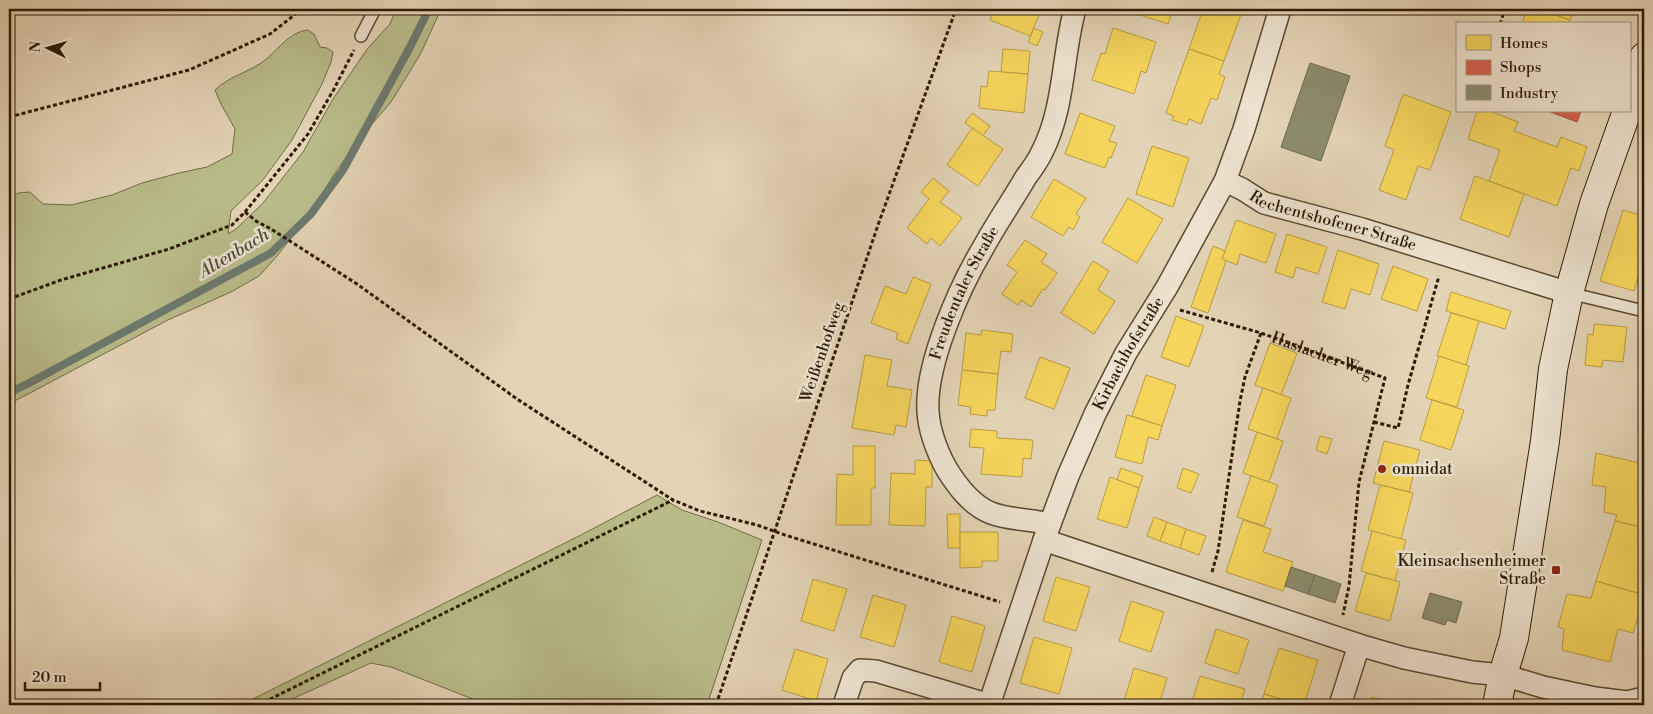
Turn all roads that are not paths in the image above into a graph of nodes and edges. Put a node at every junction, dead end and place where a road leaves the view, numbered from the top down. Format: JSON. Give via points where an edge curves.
{"nodes":[{"id":1,"x":375,"y":9,"type":"edge"},
{"id":2,"x":1075,"y":9,"type":"edge"},
{"id":3,"x":1280,"y":9,"type":"edge"},
{"id":4,"x":361,"y":36,"type":"road end"},
{"id":5,"x":1644,"y":57,"type":"edge"},
{"id":6,"x":1630,"y":100,"type":"edge"},
{"id":7,"x":1626,"y":112,"type":"edge"},
{"id":8,"x":1224,"y":182,"type":"junction"},
{"id":9,"x":1570,"y":293,"type":"junction"},
{"id":10,"x":1644,"y":311,"type":"edge"},
{"id":11,"x":1047,"y":532,"type":"junction"},
{"id":12,"x":1359,"y":645,"type":"junction"},
{"id":13,"x":1503,"y":675,"type":"junction"},
{"id":14,"x":1633,"y":702,"type":"edge"},
{"id":15,"x":844,"y":705,"type":"edge"},
{"id":16,"x":990,"y":705,"type":"edge"},
{"id":17,"x":1340,"y":705,"type":"edge"},
{"id":18,"x":1497,"y":705,"type":"edge"}],
"edges":[{"from":1,"to":4,"type":"lane"},
{"from":2,"to":11,"type":"street","name":"Freudentaler Straße","via":[[1053,125],[1042,152],[982,249],[955,304],[928,387],[932,433],[955,484],[974,504],[990,513],[1032,520]]},
{"from":3,"to":8,"type":"street","name":"Kirbachhofstraße","via":[[1244,129]]},
{"from":5,"to":6,"type":"main road"},
{"from":7,"to":9,"type":"main road","via":[[1594,204]]},
{"from":8,"to":9,"type":"street","name":"Rechentshofener Straße","via":[[1264,203],[1362,229]]},
{"from":8,"to":11,"type":"street","name":"Kirbachhofstraße","via":[[1095,414]]},
{"from":9,"to":10,"type":"lane"},
{"from":9,"to":13,"type":"main road","via":[[1553,369],[1545,442],[1514,638]]},
{"from":11,"to":12,"type":"street","via":[[1205,594]]},
{"from":11,"to":16,"type":"street","name":"Kirbachhofstraße"},
{"from":12,"to":13,"type":"street","via":[[1404,658]]},
{"from":12,"to":17,"type":"street"},
{"from":13,"to":14,"type":"street","via":[[1595,698]]},
{"from":13,"to":18,"type":"main road"},
{"from":15,"to":16,"type":"street","via":[[853,678],[860,670],[867,669]]}]}
